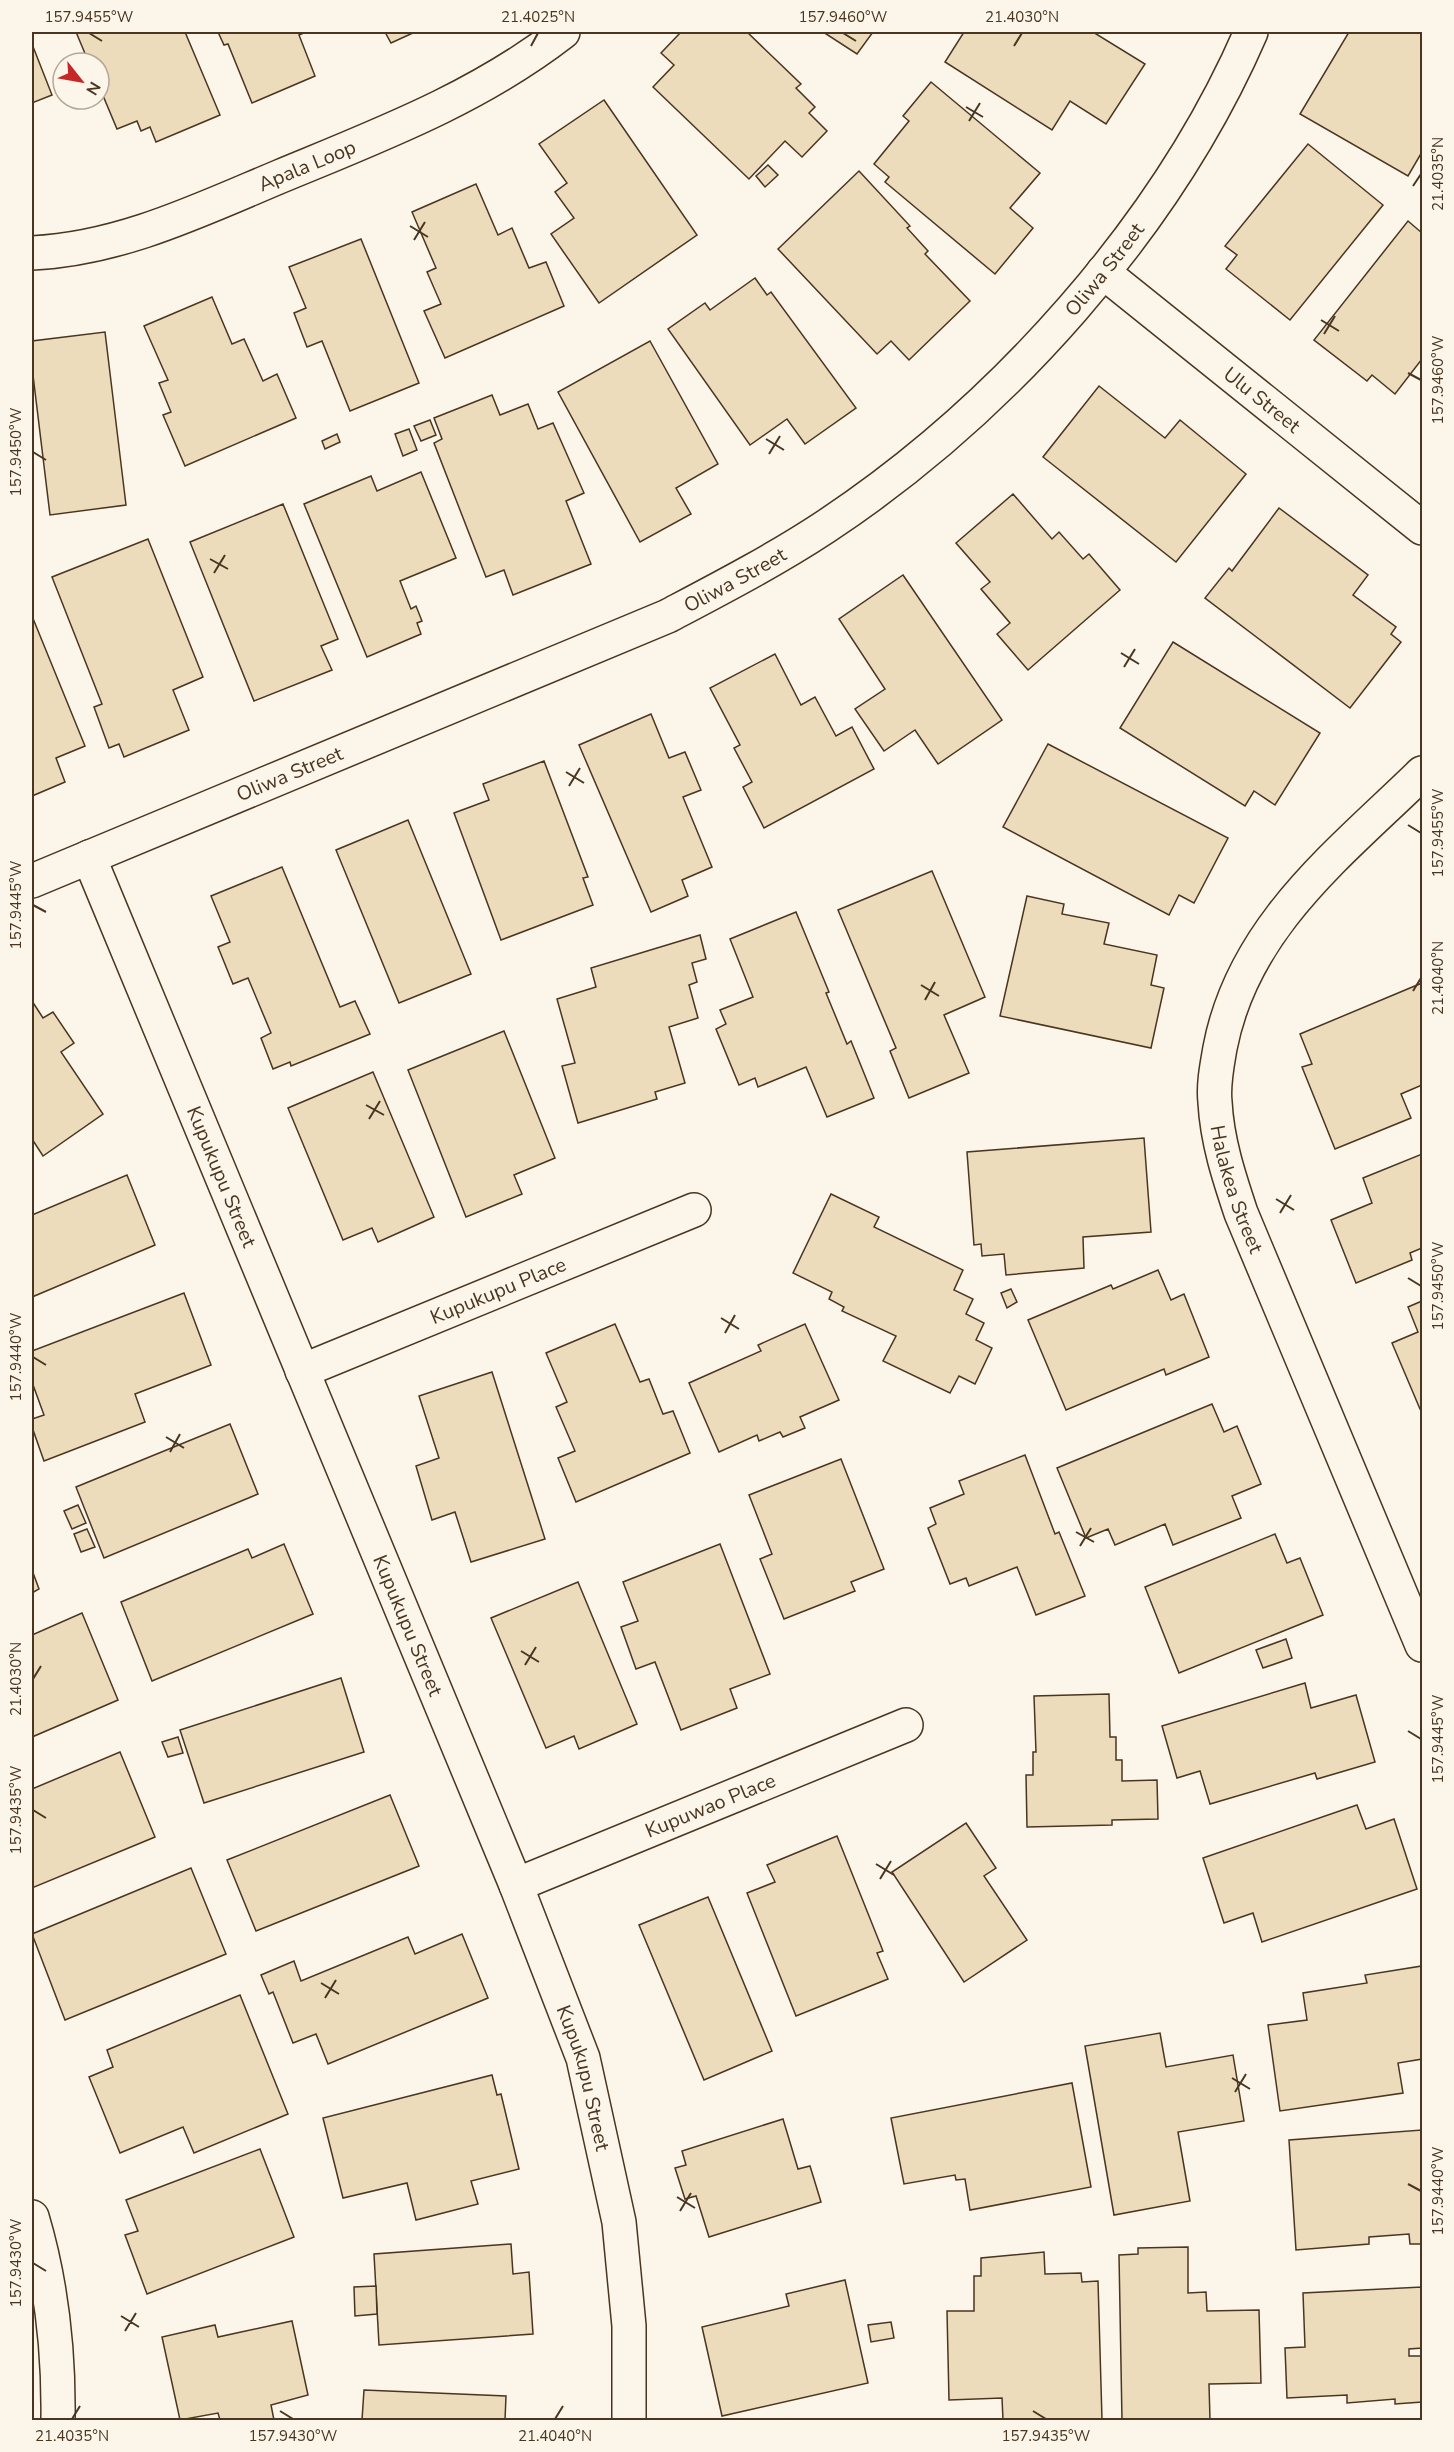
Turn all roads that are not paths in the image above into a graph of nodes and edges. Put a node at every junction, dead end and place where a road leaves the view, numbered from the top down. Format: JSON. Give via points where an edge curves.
{"nodes":[{"id":1,"x":563,"y":32,"type":"edge"},
{"id":2,"x":1251,"y":32,"type":"edge"},
{"id":3,"x":32,"y":254,"type":"edge"},
{"id":4,"x":1102,"y":272,"type":"junction"},
{"id":5,"x":1422,"y":528,"type":"edge"},
{"id":6,"x":1422,"y":773,"type":"edge"},
{"id":7,"x":88,"y":857,"type":"junction"},
{"id":8,"x":32,"y":881,"type":"edge"},
{"id":9,"x":694,"y":1210,"type":"dead end"},
{"id":10,"x":302,"y":1371,"type":"junction"},
{"id":11,"x":1422,"y":1645,"type":"edge"},
{"id":12,"x":906,"y":1725,"type":"dead end"},
{"id":13,"x":516,"y":1885,"type":"junction"},
{"id":14,"x":32,"y":2217,"type":"edge"},
{"id":15,"x":58,"y":2421,"type":"edge"},
{"id":16,"x":629,"y":2421,"type":"edge"}],
"edges":[{"from":1,"to":3,"type":"street","name":"Apala Loop","via":[[504,75],[369,140],[158,227],[68,252]]},
{"from":2,"to":4,"type":"street","name":"Oliwa Street","via":[[1201,130],[1152,206]]},
{"from":4,"to":5,"type":"street","name":"Ulu Street"},
{"from":4,"to":7,"type":"street","name":"Oliwa Street","via":[[1039,345],[969,414],[826,526],[747,574],[668,616]]},
{"from":6,"to":11,"type":"street","name":"Halakea Street","via":[[1320,872],[1282,914],[1253,956],[1225,1021],[1214,1100],[1219,1138],[1241,1213]]},
{"from":7,"to":8,"type":"street","name":"Oliwa Street"},
{"from":7,"to":10,"type":"street","name":"Kupukupu Street"},
{"from":9,"to":10,"type":"street","name":"Kupukupu Place"},
{"from":10,"to":13,"type":"street","name":"Kupukupu Street"},
{"from":12,"to":13,"type":"street","name":"Kupuwao Place"},
{"from":13,"to":16,"type":"street","name":"Kupukupu Street","via":[[583,2058],[604,2144],[625,2280]]},
{"from":14,"to":15,"type":"street","via":[[54,2315]]}]}
